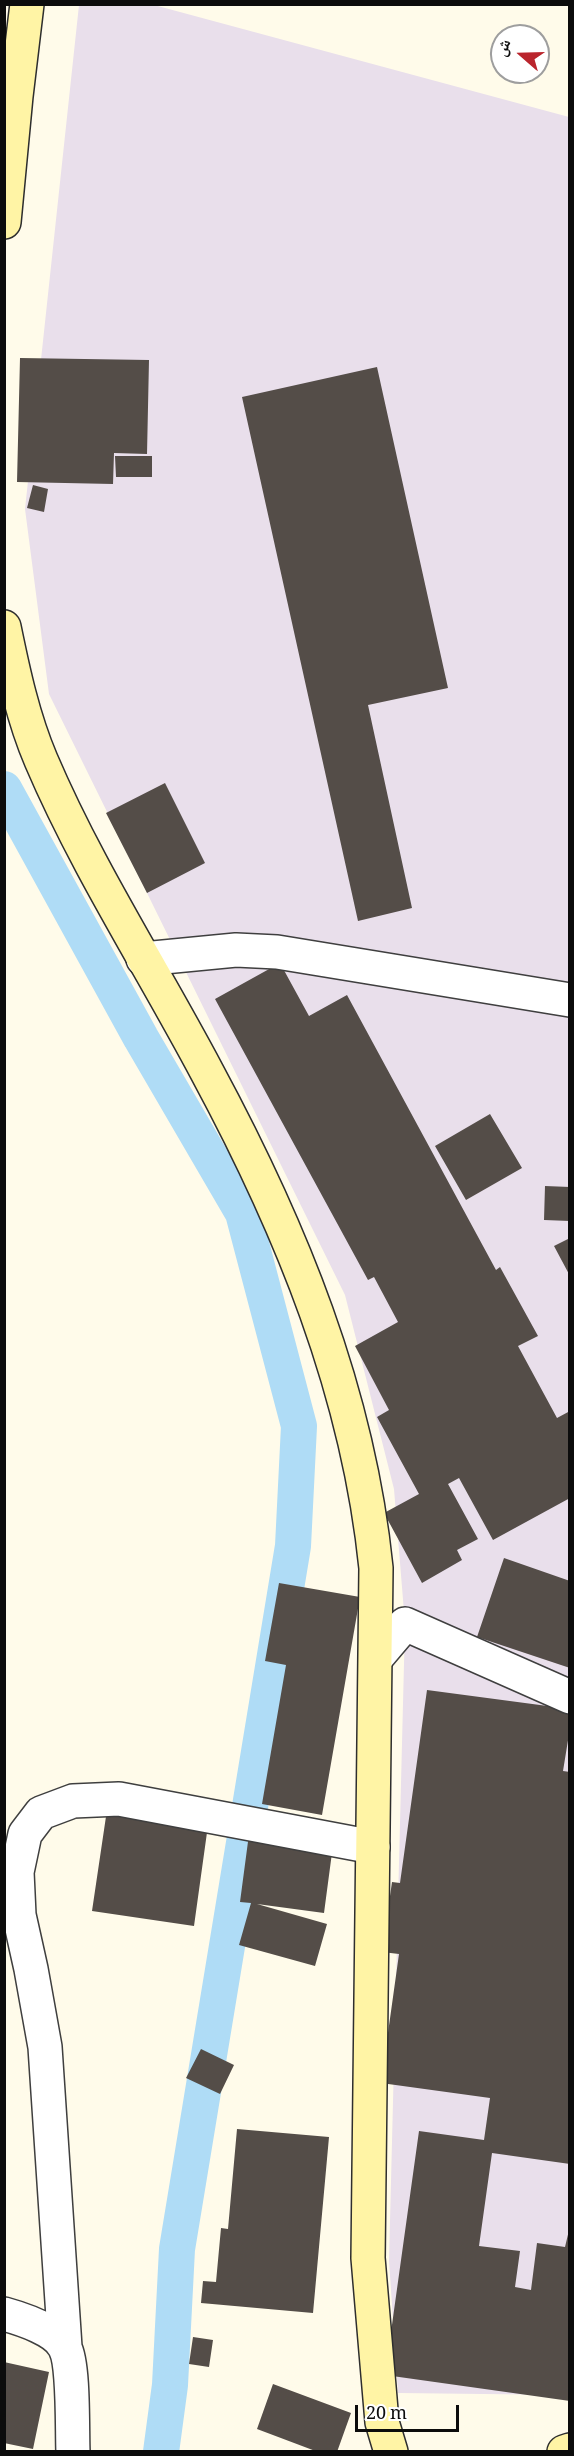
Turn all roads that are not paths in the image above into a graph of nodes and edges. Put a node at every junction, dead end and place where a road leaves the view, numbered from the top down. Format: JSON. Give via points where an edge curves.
{"nodes":[{"id":1,"x":27,"y":4,"type":"edge"},
{"id":2,"x":4,"y":222,"type":"edge"},
{"id":3,"x":4,"y":627,"type":"edge"},
{"id":4,"x":143,"y":959,"type":"junction"},
{"id":5,"x":570,"y":1000,"type":"edge"},
{"id":6,"x":377,"y":1658,"type":"junction"},
{"id":7,"x":570,"y":1697,"type":"edge"},
{"id":8,"x":373,"y":1847,"type":"junction"},
{"id":9,"x":4,"y":2314,"type":"edge"},
{"id":10,"x":65,"y":2348,"type":"junction"},
{"id":11,"x":570,"y":2450,"type":"edge"},
{"id":12,"x":73,"y":2451,"type":"edge"},
{"id":13,"x":391,"y":2451,"type":"edge"},
{"id":14,"x":564,"y":2451,"type":"edge"}],
"edges":[{"from":1,"to":2,"type":"main road"},
{"from":3,"to":4,"type":"main road","via":[[22,704],[41,759]]},
{"from":4,"to":5,"type":"street","via":[[237,950],[277,952]]},
{"from":4,"to":6,"type":"main road","via":[[241,1137],[275,1206],[312,1298],[364,1478],[376,1568]]},
{"from":6,"to":7,"type":"street","via":[[405,1624]]},
{"from":6,"to":8,"type":"main road"},
{"from":8,"to":10,"type":"street","via":[[119,1799],[74,1801],[41,1813],[25,1834],[17,1872],[19,1915],[45,2047]]},
{"from":8,"to":13,"type":"main road","via":[[368,2258],[382,2422]]},
{"from":9,"to":10,"type":"street","via":[[26,2320],[53,2335]]},
{"from":10,"to":12,"type":"street"},
{"from":11,"to":14,"type":"main road"}]}
